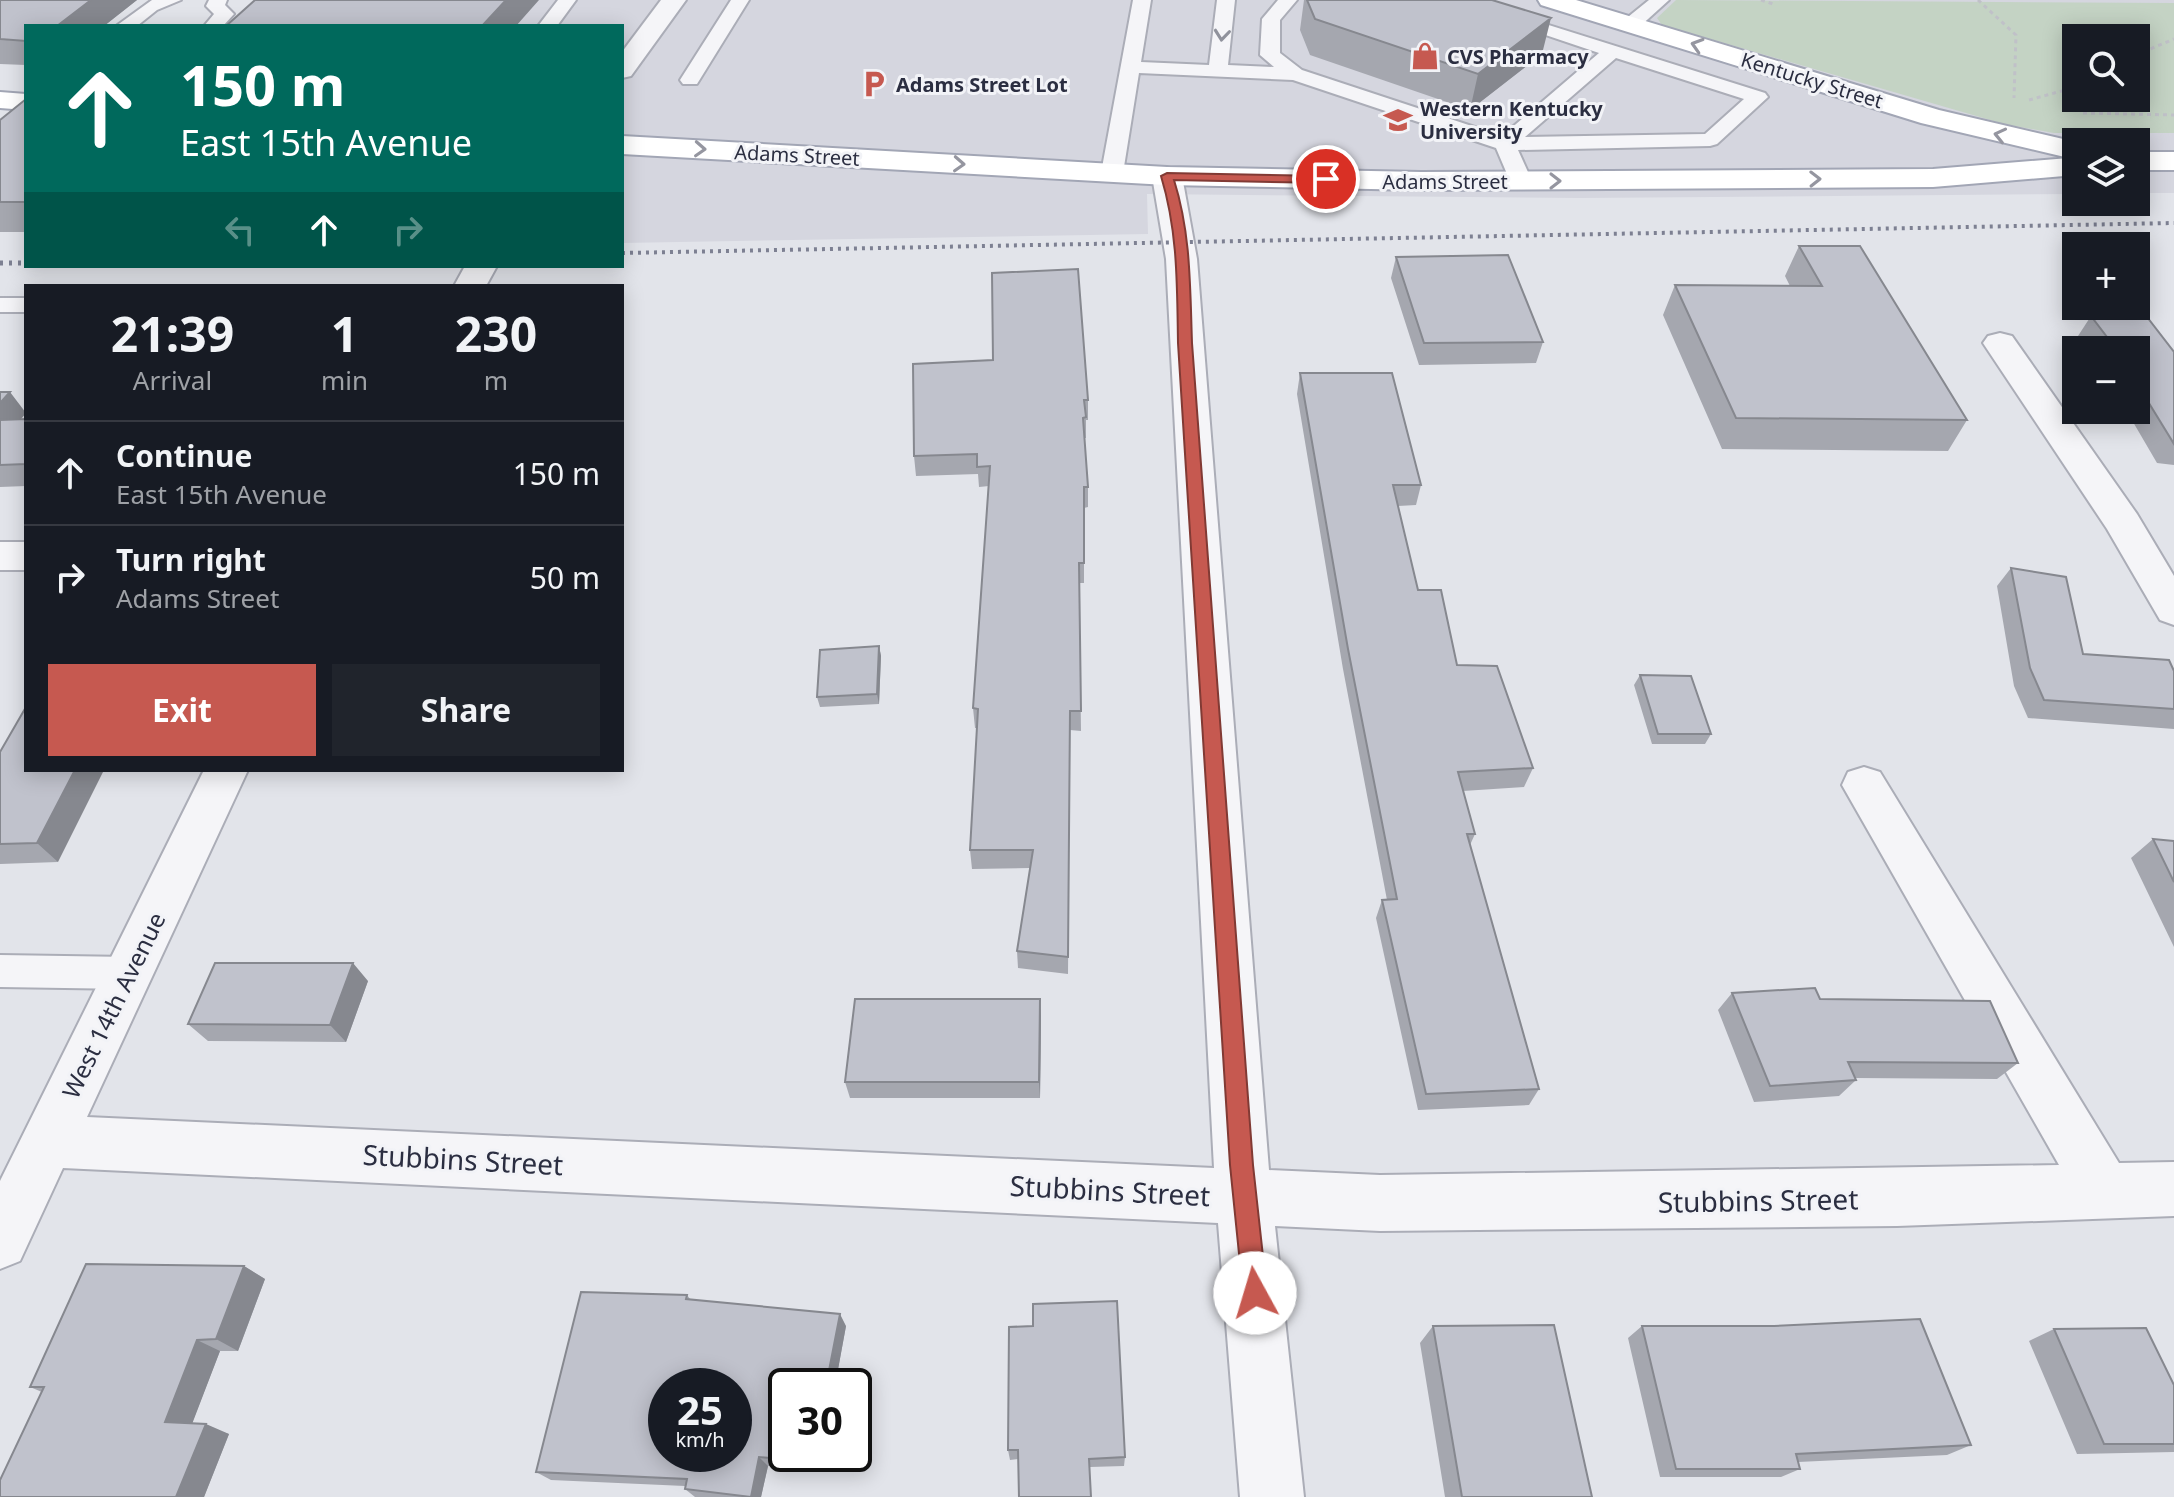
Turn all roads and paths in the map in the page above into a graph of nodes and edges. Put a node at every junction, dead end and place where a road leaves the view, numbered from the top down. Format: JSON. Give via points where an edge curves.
{"nodes":[{"id":1,"x":172,"y":0,"type":"edge"},
{"id":2,"x":218,"y":0,"type":"edge"},
{"id":3,"x":567,"y":0,"type":"edge"},
{"id":4,"x":674,"y":0,"type":"edge"},
{"id":5,"x":740,"y":0,"type":"edge"},
{"id":6,"x":1142,"y":0,"type":"edge"},
{"id":7,"x":1226,"y":0,"type":"edge"},
{"id":8,"x":1288,"y":0,"type":"edge"},
{"id":9,"x":1451,"y":0,"type":"edge"},
{"id":10,"x":1550,"y":0,"type":"edge"},
{"id":11,"x":1660,"y":0,"type":"edge"},
{"id":12,"x":1761,"y":0,"type":"edge"},
{"id":13,"x":1978,"y":0,"type":"edge"},
{"id":14,"x":1776,"y":5,"type":"dead end"},
{"id":15,"x":128,"y":24,"type":"edge"},
{"id":16,"x":215,"y":24,"type":"edge"},
{"id":17,"x":549,"y":24,"type":"edge"},
{"id":18,"x":1630,"y":25,"type":"junction"},
{"id":19,"x":2174,"y":39,"type":"edge"},
{"id":20,"x":2150,"y":49,"type":"edge"},
{"id":21,"x":1613,"y":51,"type":"junction"},
{"id":22,"x":624,"y":67,"type":"edge"},
{"id":23,"x":1130,"y":67,"type":"junction"},
{"id":24,"x":1218,"y":71,"type":"junction"},
{"id":25,"x":1295,"y":74,"type":"junction"},
{"id":26,"x":690,"y":80,"type":"dead end"},
{"id":27,"x":2062,"y":91,"type":"edge"},
{"id":28,"x":0,"y":100,"type":"edge"},
{"id":29,"x":24,"y":102,"type":"edge"},
{"id":30,"x":1505,"y":144,"type":"junction"},
{"id":31,"x":624,"y":145,"type":"edge"},
{"id":32,"x":2062,"y":148,"type":"edge"},
{"id":33,"x":2150,"y":161,"type":"edge"},
{"id":34,"x":2174,"y":161,"type":"edge"},
{"id":35,"x":2062,"y":167,"type":"edge"},
{"id":36,"x":1112,"y":173,"type":"junction"},
{"id":37,"x":1167,"y":176,"type":"junction"},
{"id":38,"x":1521,"y":181,"type":"junction"},
{"id":39,"x":0,"y":305,"type":"edge"},
{"id":40,"x":24,"y":305,"type":"edge"},
{"id":41,"x":2000,"y":343,"type":"dead end"},
{"id":42,"x":0,"y":556,"type":"edge"},
{"id":43,"x":24,"y":556,"type":"edge"},
{"id":44,"x":2174,"y":610,"type":"edge"},
{"id":45,"x":225,"y":772,"type":"edge"},
{"id":46,"x":1864,"y":785,"type":"dead end"},
{"id":47,"x":0,"y":971,"type":"edge"},
{"id":48,"x":129,"y":973,"type":"junction"},
{"id":49,"x":47,"y":1141,"type":"junction"},
{"id":50,"x":2174,"y":1189,"type":"edge"},
{"id":51,"x":2105,"y":1192,"type":"junction"},
{"id":52,"x":1243,"y":1196,"type":"junction"},
{"id":53,"x":0,"y":1241,"type":"edge"},
{"id":54,"x":1272,"y":1497,"type":"edge"}],
"edges":[{"from":1,"to":15,"type":"lane","via":[[151,6]]},
{"from":2,"to":16,"type":"lane","via":[[215,6],[225,14]]},
{"from":3,"to":17,"type":"lane"},
{"from":4,"to":22,"type":"street"},
{"from":5,"to":26,"type":"lane"},
{"from":6,"to":23,"type":"lane"},
{"from":7,"to":24,"type":"lane","one_way":true},
{"from":8,"to":25,"type":"lane","via":[[1271,19],[1270,55]]},
{"from":9,"to":21,"type":"lane"},
{"from":10,"to":18,"type":"main road","name":"Kentucky Street"},
{"from":11,"to":18,"type":"lane"},
{"from":12,"to":14,"type":"path"},
{"from":13,"to":27,"type":"path","via":[[2016,35],[2011,105]]},
{"from":32,"to":18,"type":"main road","name":"Kentucky Street","one_way":true,"via":[[1957,124]]},
{"from":19,"to":20,"type":"path"},
{"from":21,"to":30,"type":"lane"},
{"from":21,"to":30,"type":"lane","via":[[1758,97],[1710,140]]},
{"from":23,"to":24,"type":"lane"},
{"from":23,"to":36,"type":"lane"},
{"from":24,"to":25,"type":"lane"},
{"from":25,"to":30,"type":"lane"},
{"from":28,"to":29,"type":"main road"},
{"from":30,"to":38,"type":"lane"},
{"from":31,"to":36,"type":"main road","name":"Adams Street","one_way":true},
{"from":33,"to":34,"type":"main road"},
{"from":38,"to":35,"type":"main road","name":"Adams Street","one_way":true,"via":[[1933,178]]},
{"from":36,"to":37,"type":"main road","name":"Adams Street"},
{"from":37,"to":38,"type":"main road","name":"Adams Street"},
{"from":37,"to":52,"type":"street","via":[[1179,216]]},
{"from":39,"to":40,"type":"lane"},
{"from":41,"to":44,"type":"street","via":[[2123,523]]},
{"from":42,"to":43,"type":"street"},
{"from":45,"to":48,"type":"street","name":"West 14th Avenue"},
{"from":46,"to":51,"type":"street"},
{"from":47,"to":48,"type":"lane"},
{"from":48,"to":49,"type":"street","name":"West 14th Avenue"},
{"from":49,"to":52,"type":"street","name":"Stubbins Street"},
{"from":49,"to":53,"type":"street","name":"West 14th Avenue"},
{"from":50,"to":51,"type":"street","name":"Stubbins Street"},
{"from":51,"to":52,"type":"street","name":"Stubbins Street","via":[[1510,1205]]},
{"from":52,"to":54,"type":"street"}]}
